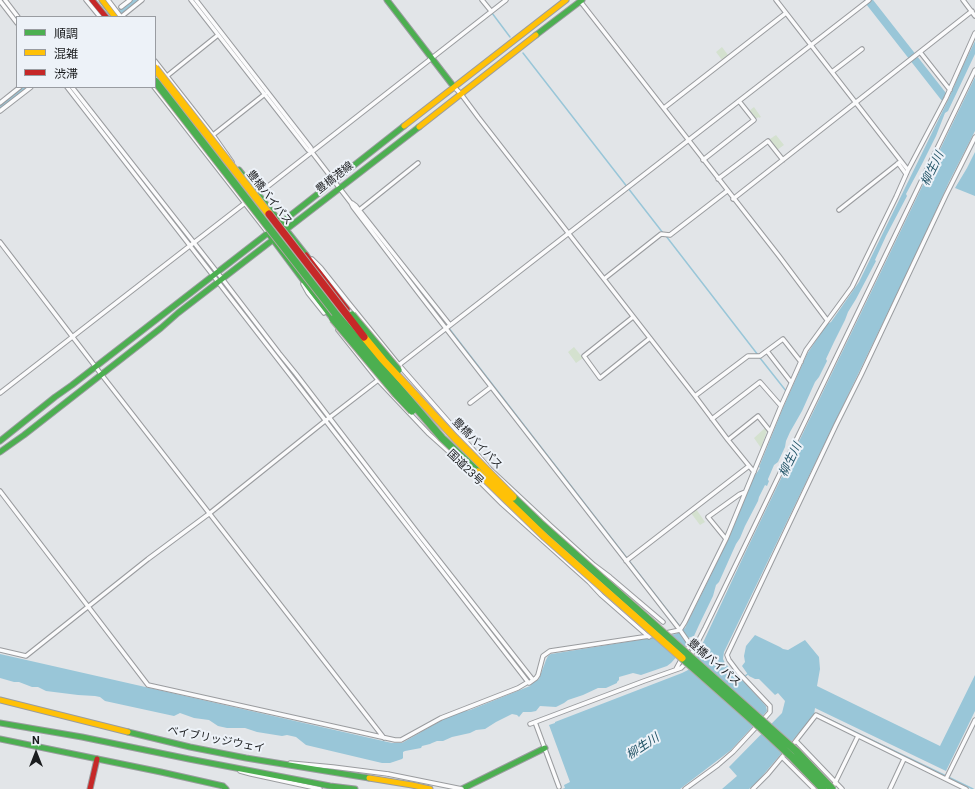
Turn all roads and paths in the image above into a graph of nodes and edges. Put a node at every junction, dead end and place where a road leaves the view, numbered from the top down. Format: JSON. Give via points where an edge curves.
{"nodes":[{"id":1,"x":4,"y":0,"type":"edge"},
{"id":2,"x":86,"y":0,"type":"edge"},
{"id":3,"x":92,"y":0,"type":"edge"},
{"id":4,"x":102,"y":0,"type":"edge"},
{"id":5,"x":108,"y":0,"type":"edge"},
{"id":6,"x":142,"y":0,"type":"edge"},
{"id":7,"x":191,"y":0,"type":"edge"},
{"id":8,"x":196,"y":0,"type":"edge"},
{"id":9,"x":387,"y":0,"type":"edge"},
{"id":10,"x":482,"y":0,"type":"edge"},
{"id":11,"x":506,"y":0,"type":"edge"},
{"id":12,"x":566,"y":0,"type":"edge"},
{"id":13,"x":580,"y":0,"type":"edge"},
{"id":14,"x":776,"y":0,"type":"edge"},
{"id":15,"x":868,"y":0,"type":"edge"},
{"id":16,"x":963,"y":0,"type":"edge"},
{"id":17,"x":0,"y":1,"type":"edge"},
{"id":18,"x":129,"y":1,"type":"edge"},
{"id":19,"x":121,"y":7,"type":"dead end"},
{"id":20,"x":133,"y":8,"type":"junction"},
{"id":21,"x":972,"y":11,"type":"junction"},
{"id":22,"x":491,"y":12,"type":"junction"},
{"id":23,"x":204,"y":13,"type":"junction"},
{"id":24,"x":786,"y":13,"type":"junction"},
{"id":25,"x":13,"y":14,"type":"junction"},
{"id":26,"x":16,"y":16,"type":"edge"},
{"id":27,"x":99,"y":16,"type":"edge"},
{"id":28,"x":105,"y":16,"type":"edge"},
{"id":29,"x":115,"y":16,"type":"edge"},
{"id":30,"x":120,"y":16,"type":"edge"},
{"id":31,"x":122,"y":16,"type":"edge"},
{"id":32,"x":975,"y":16,"type":"edge"},
{"id":33,"x":16,"y":21,"type":"edge"},
{"id":34,"x":975,"y":33,"type":"edge"},
{"id":35,"x":219,"y":34,"type":"junction"},
{"id":36,"x":811,"y":45,"type":"junction"},
{"id":37,"x":862,"y":49,"type":"dead end"},
{"id":38,"x":920,"y":52,"type":"junction"},
{"id":39,"x":432,"y":57,"type":"junction"},
{"id":40,"x":156,"y":62,"type":"edge"},
{"id":41,"x":156,"y":69,"type":"edge"},
{"id":42,"x":975,"y":70,"type":"edge"},
{"id":43,"x":832,"y":72,"type":"junction"},
{"id":44,"x":167,"y":76,"type":"junction"},
{"id":45,"x":156,"y":82,"type":"edge"},
{"id":46,"x":454,"y":87,"type":"junction"},
{"id":47,"x":18,"y":88,"type":"edge"},
{"id":48,"x":20,"y":88,"type":"edge"},
{"id":49,"x":30,"y":88,"type":"edge"},
{"id":50,"x":68,"y":88,"type":"edge"},
{"id":51,"x":73,"y":88,"type":"edge"},
{"id":52,"x":155,"y":88,"type":"edge"},
{"id":53,"x":950,"y":90,"type":"junction"},
{"id":54,"x":265,"y":92,"type":"junction"},
{"id":55,"x":23,"y":93,"type":"junction"},
{"id":56,"x":461,"y":94,"type":"junction"},
{"id":57,"x":739,"y":101,"type":"junction"},
{"id":58,"x":856,"y":102,"type":"junction"},
{"id":59,"x":0,"y":103,"type":"edge"},
{"id":60,"x":84,"y":105,"type":"junction"},
{"id":61,"x":664,"y":108,"type":"junction"},
{"id":62,"x":0,"y":111,"type":"edge"},
{"id":63,"x":213,"y":135,"type":"junction"},
{"id":64,"x":975,"y":136,"type":"edge"},
{"id":65,"x":689,"y":140,"type":"junction"},
{"id":66,"x":311,"y":151,"type":"junction"},
{"id":67,"x":123,"y":156,"type":"junction"},
{"id":68,"x":703,"y":160,"type":"junction"},
{"id":69,"x":783,"y":160,"type":"junction"},
{"id":70,"x":899,"y":162,"type":"junction"},
{"id":71,"x":418,"y":164,"type":"dead end"},
{"id":72,"x":234,"y":165,"type":"junction"},
{"id":73,"x":139,"y":172,"type":"junction"},
{"id":74,"x":907,"y":172,"type":"junction"},
{"id":75,"x":222,"y":174,"type":"junction"},
{"id":76,"x":135,"y":175,"type":"junction"},
{"id":77,"x":718,"y":180,"type":"junction"},
{"id":78,"x":334,"y":181,"type":"junction"},
{"id":79,"x":340,"y":188,"type":"junction"},
{"id":80,"x":727,"y":191,"type":"junction"},
{"id":81,"x":258,"y":194,"type":"junction"},
{"id":82,"x":733,"y":199,"type":"junction"},
{"id":83,"x":245,"y":203,"type":"junction"},
{"id":84,"x":839,"y":210,"type":"dead end"},
{"id":85,"x":358,"y":211,"type":"junction"},
{"id":86,"x":174,"y":217,"type":"junction"},
{"id":87,"x":170,"y":220,"type":"junction"},
{"id":88,"x":281,"y":223,"type":"junction"},
{"id":89,"x":286,"y":230,"type":"junction"},
{"id":90,"x":268,"y":233,"type":"junction"},
{"id":91,"x":569,"y":234,"type":"junction"},
{"id":92,"x":273,"y":240,"type":"junction"},
{"id":93,"x":0,"y":242,"type":"edge"},
{"id":94,"x":194,"y":242,"type":"junction"},
{"id":95,"x":190,"y":246,"type":"junction"},
{"id":96,"x":306,"y":255,"type":"junction"},
{"id":97,"x":215,"y":274,"type":"junction"},
{"id":98,"x":410,"y":278,"type":"junction"},
{"id":99,"x":604,"y":279,"type":"junction"},
{"id":100,"x":303,"y":280,"type":"junction"},
{"id":101,"x":220,"y":281,"type":"junction"},
{"id":102,"x":424,"y":292,"type":"junction"},
{"id":103,"x":420,"y":295,"type":"junction"},
{"id":104,"x":441,"y":314,"type":"junction"},
{"id":105,"x":437,"y":317,"type":"junction"},
{"id":106,"x":633,"y":317,"type":"junction"},
{"id":107,"x":827,"y":320,"type":"junction"},
{"id":108,"x":450,"y":325,"type":"junction"},
{"id":109,"x":446,"y":328,"type":"junction"},
{"id":110,"x":73,"y":337,"type":"junction"},
{"id":111,"x":650,"y":338,"type":"junction"},
{"id":112,"x":767,"y":351,"type":"junction"},
{"id":113,"x":801,"y":362,"type":"junction"},
{"id":114,"x":399,"y":364,"type":"junction"},
{"id":115,"x":96,"y":366,"type":"junction"},
{"id":116,"x":101,"y":374,"type":"junction"},
{"id":117,"x":378,"y":380,"type":"junction"},
{"id":118,"x":791,"y":382,"type":"junction"},
{"id":119,"x":491,"y":387,"type":"junction"},
{"id":120,"x":0,"y":393,"type":"edge"},
{"id":121,"x":695,"y":396,"type":"junction"},
{"id":122,"x":470,"y":403,"type":"dead end"},
{"id":123,"x":781,"y":406,"type":"junction"},
{"id":124,"x":329,"y":418,"type":"junction"},
{"id":125,"x":438,"y":419,"type":"junction"},
{"id":126,"x":712,"y":419,"type":"junction"},
{"id":127,"x":325,"y":421,"type":"junction"},
{"id":128,"x":770,"y":431,"type":"junction"},
{"id":129,"x":442,"y":438,"type":"junction"},
{"id":130,"x":728,"y":440,"type":"junction"},
{"id":131,"x":0,"y":441,"type":"edge"},
{"id":132,"x":0,"y":452,"type":"edge"},
{"id":133,"x":482,"y":460,"type":"junction"},
{"id":134,"x":749,"y":466,"type":"junction"},
{"id":135,"x":370,"y":470,"type":"junction"},
{"id":136,"x":470,"y":472,"type":"junction"},
{"id":137,"x":754,"y":472,"type":"junction"},
{"id":138,"x":366,"y":473,"type":"junction"},
{"id":139,"x":0,"y":491,"type":"edge"},
{"id":140,"x":745,"y":492,"type":"junction"},
{"id":141,"x":395,"y":503,"type":"junction"},
{"id":142,"x":391,"y":506,"type":"junction"},
{"id":143,"x":210,"y":513,"type":"junction"},
{"id":144,"x":420,"y":536,"type":"junction"},
{"id":145,"x":417,"y":539,"type":"junction"},
{"id":146,"x":726,"y":539,"type":"junction"},
{"id":147,"x":571,"y":544,"type":"junction"},
{"id":148,"x":430,"y":549,"type":"junction"},
{"id":149,"x":427,"y":552,"type":"junction"},
{"id":150,"x":561,"y":557,"type":"junction"},
{"id":151,"x":626,"y":560,"type":"junction"},
{"id":152,"x":472,"y":602,"type":"junction"},
{"id":153,"x":468,"y":606,"type":"junction"},
{"id":154,"x":89,"y":607,"type":"junction"},
{"id":155,"x":669,"y":617,"type":"junction"},
{"id":156,"x":485,"y":619,"type":"junction"},
{"id":157,"x":663,"y":622,"type":"junction"},
{"id":158,"x":482,"y":623,"type":"junction"},
{"id":159,"x":680,"y":630,"type":"junction"},
{"id":160,"x":648,"y":637,"type":"junction"},
{"id":161,"x":504,"y":644,"type":"junction"},
{"id":162,"x":500,"y":647,"type":"junction"},
{"id":163,"x":0,"y":650,"type":"edge"},
{"id":164,"x":676,"y":669,"type":"junction"},
{"id":165,"x":531,"y":681,"type":"junction"},
{"id":166,"x":0,"y":700,"type":"edge"},
{"id":167,"x":975,"y":720,"type":"edge"},
{"id":168,"x":535,"y":722,"type":"junction"},
{"id":169,"x":0,"y":723,"type":"edge"},
{"id":170,"x":530,"y":724,"type":"dead end"},
{"id":171,"x":858,"y":736,"type":"junction"},
{"id":172,"x":384,"y":738,"type":"junction"},
{"id":173,"x":0,"y":739,"type":"edge"},
{"id":174,"x":796,"y":741,"type":"junction"},
{"id":175,"x":544,"y":748,"type":"junction"},
{"id":176,"x":782,"y":757,"type":"junction"},
{"id":177,"x":97,"y":759,"type":"junction"},
{"id":178,"x":904,"y":759,"type":"junction"},
{"id":179,"x":263,"y":760,"type":"junction"},
{"id":180,"x":226,"y":766,"type":"junction"},
{"id":181,"x":946,"y":779,"type":"junction"},
{"id":182,"x":836,"y":781,"type":"junction"},
{"id":183,"x":559,"y":787,"type":"dead end"},
{"id":184,"x":90,"y":789,"type":"edge"},
{"id":185,"x":226,"y":789,"type":"edge"},
{"id":186,"x":320,"y":789,"type":"edge"},
{"id":187,"x":355,"y":789,"type":"edge"},
{"id":188,"x":430,"y":789,"type":"edge"},
{"id":189,"x":462,"y":789,"type":"edge"},
{"id":190,"x":685,"y":789,"type":"edge"},
{"id":191,"x":753,"y":789,"type":"edge"},
{"id":192,"x":814,"y":789,"type":"edge"},
{"id":193,"x":823,"y":789,"type":"edge"},
{"id":194,"x":832,"y":789,"type":"edge"},
{"id":195,"x":842,"y":789,"type":"edge"},
{"id":196,"x":890,"y":789,"type":"edge"},
{"id":197,"x":966,"y":789,"type":"edge"}],
"edges":[{"from":1,"to":25,"type":"street"},
{"from":2,"to":27,"type":"street"},
{"from":3,"to":28,"type":"main road"},
{"from":4,"to":29,"type":"main road"},
{"from":5,"to":30,"type":"street"},
{"from":6,"to":20,"type":"street"},
{"from":7,"to":23,"type":"street"},
{"from":8,"to":23,"type":"street"},
{"from":9,"to":39,"type":"main road"},
{"from":10,"to":22,"type":"street"},
{"from":11,"to":22,"type":"street"},
{"from":12,"to":46,"type":"main road","name":"豊橋港線"},
{"from":13,"to":56,"type":"main road","name":"豊橋港線"},
{"from":13,"to":61,"type":"street"},
{"from":14,"to":24,"type":"street"},
{"from":15,"to":36,"type":"street"},
{"from":16,"to":21,"type":"street"},
{"from":17,"to":25,"type":"street"},
{"from":18,"to":19,"type":"street"},
{"from":18,"to":20,"type":"street"},
{"from":20,"to":31,"type":"street"},
{"from":21,"to":32,"type":"street"},
{"from":21,"to":38,"type":"street"},
{"from":22,"to":39,"type":"street"},
{"from":23,"to":35,"type":"street"},
{"from":24,"to":36,"type":"street"},
{"from":24,"to":61,"type":"street"},
{"from":25,"to":26,"type":"street"},
{"from":25,"to":33,"type":"street"},
{"from":34,"to":53,"type":"street"},
{"from":35,"to":44,"type":"street"},
{"from":35,"to":54,"type":"street"},
{"from":36,"to":43,"type":"street"},
{"from":36,"to":57,"type":"street"},
{"from":37,"to":43,"type":"street"},
{"from":38,"to":53,"type":"street"},
{"from":38,"to":58,"type":"street"},
{"from":39,"to":46,"type":"main road"},
{"from":39,"to":66,"type":"street"},
{"from":40,"to":44,"type":"street"},
{"from":41,"to":125,"type":"main road","name":"豊橋バイパス","bridge":true,"via":[[352,323]]},
{"from":42,"to":164,"type":"street","via":[[705,628],[688,661]]},
{"from":43,"to":58,"type":"street"},
{"from":44,"to":63,"type":"street"},
{"from":45,"to":129,"type":"main road","name":"豊橋バイパス","bridge":true,"via":[[335,312]]},
{"from":46,"to":56,"type":"street"},
{"from":46,"to":78,"type":"main road","name":"豊橋港線"},
{"from":47,"to":59,"type":"street"},
{"from":48,"to":55,"type":"street"},
{"from":49,"to":55,"type":"street"},
{"from":50,"to":60,"type":"street"},
{"from":51,"to":60,"type":"street"},
{"from":52,"to":75,"type":"street"},
{"from":53,"to":74,"type":"street"},
{"from":54,"to":63,"type":"street"},
{"from":54,"to":66,"type":"street"},
{"from":55,"to":62,"type":"street"},
{"from":56,"to":79,"type":"main road","name":"豊橋港線"},
{"from":56,"to":91,"type":"street"},
{"from":57,"to":65,"type":"street"},
{"from":57,"to":68,"type":"street","via":[[754,120]]},
{"from":58,"to":69,"type":"street"},
{"from":58,"to":70,"type":"street"},
{"from":60,"to":67,"type":"street"},
{"from":61,"to":65,"type":"street"},
{"from":63,"to":72,"type":"street"},
{"from":64,"to":190,"type":"street","via":[[727,655],[741,675],[770,706],[770,712],[733,752]]},
{"from":65,"to":68,"type":"street"},
{"from":65,"to":91,"type":"street"},
{"from":66,"to":78,"type":"street"},
{"from":66,"to":81,"type":"street"},
{"from":67,"to":73,"type":"street"},
{"from":67,"to":76,"type":"street"},
{"from":68,"to":77,"type":"street"},
{"from":69,"to":77,"type":"street","via":[[768,141]]},
{"from":69,"to":82,"type":"street"},
{"from":70,"to":74,"type":"street"},
{"from":70,"to":84,"type":"street"},
{"from":71,"to":85,"type":"street"},
{"from":72,"to":75,"type":"street"},
{"from":72,"to":81,"type":"main road"},
{"from":73,"to":76,"type":"street"},
{"from":73,"to":86,"type":"street"},
{"from":74,"to":107,"type":"street","via":[[852,287]]},
{"from":75,"to":83,"type":"street"},
{"from":76,"to":87,"type":"street"},
{"from":77,"to":80,"type":"street"},
{"from":78,"to":79,"type":"street"},
{"from":78,"to":88,"type":"main road","name":"豊橋港線"},
{"from":79,"to":85,"type":"street"},
{"from":79,"to":89,"type":"main road","name":"豊橋港線"},
{"from":80,"to":82,"type":"street"},
{"from":80,"to":99,"type":"street","via":[[670,235],[661,234]]},
{"from":81,"to":88,"type":"main road"},
{"from":82,"to":107,"type":"street"},
{"from":83,"to":90,"type":"street"},
{"from":83,"to":94,"type":"street"},
{"from":85,"to":98,"type":"street"},
{"from":86,"to":87,"type":"street"},
{"from":86,"to":94,"type":"street"},
{"from":87,"to":95,"type":"street"},
{"from":88,"to":89,"type":"main road"},
{"from":88,"to":90,"type":"main road","name":"豊橋港線"},
{"from":89,"to":92,"type":"main road","name":"豊橋港線"},
{"from":89,"to":96,"type":"main road"},
{"from":90,"to":92,"type":"main road"},
{"from":90,"to":97,"type":"main road","name":"豊橋港線"},
{"from":91,"to":99,"type":"street"},
{"from":91,"to":108,"type":"street"},
{"from":92,"to":100,"type":"main road"},
{"from":92,"to":101,"type":"main road","name":"豊橋港線"},
{"from":93,"to":110,"type":"street"},
{"from":94,"to":95,"type":"street"},
{"from":94,"to":97,"type":"street"},
{"from":95,"to":97,"type":"street"},
{"from":95,"to":110,"type":"street"},
{"from":96,"to":114,"type":"street","via":[[321,268]]},
{"from":96,"to":125,"type":"main road","bridge":true},
{"from":97,"to":101,"type":"street"},
{"from":97,"to":115,"type":"main road","name":"豊橋港線"},
{"from":98,"to":102,"type":"street"},
{"from":98,"to":103,"type":"street"},
{"from":99,"to":106,"type":"street"},
{"from":100,"to":117,"type":"street","name":"国道23号","via":[[304,288]]},
{"from":100,"to":129,"type":"main road","bridge":true,"via":[[396,394]]},
{"from":101,"to":116,"type":"main road","name":"豊橋港線"},
{"from":101,"to":124,"type":"street"},
{"from":101,"to":127,"type":"street"},
{"from":102,"to":103,"type":"street"},
{"from":102,"to":104,"type":"street"},
{"from":103,"to":105,"type":"street"},
{"from":104,"to":105,"type":"street"},
{"from":104,"to":108,"type":"street"},
{"from":105,"to":109,"type":"street"},
{"from":106,"to":111,"type":"street"},
{"from":106,"to":111,"type":"street","via":[[584,356],[600,378]]},
{"from":107,"to":113,"type":"street","via":[[806,350]]},
{"from":108,"to":109,"type":"street"},
{"from":109,"to":114,"type":"street"},
{"from":109,"to":119,"type":"street"},
{"from":110,"to":115,"type":"street"},
{"from":110,"to":120,"type":"street"},
{"from":111,"to":121,"type":"street"},
{"from":112,"to":113,"type":"street","via":[[782,339]]},
{"from":112,"to":118,"type":"street"},
{"from":112,"to":121,"type":"street","via":[[759,356],[748,356]]},
{"from":113,"to":118,"type":"street"},
{"from":114,"to":117,"type":"street"},
{"from":114,"to":133,"type":"street"},
{"from":115,"to":116,"type":"street"},
{"from":115,"to":131,"type":"main road","name":"豊橋港線"},
{"from":116,"to":132,"type":"main road","name":"豊橋港線"},
{"from":116,"to":143,"type":"street"},
{"from":117,"to":124,"type":"street"},
{"from":117,"to":136,"type":"street","name":"国道23号","via":[[424,429]]},
{"from":118,"to":123,"type":"street"},
{"from":119,"to":122,"type":"street"},
{"from":119,"to":151,"type":"street"},
{"from":121,"to":126,"type":"street"},
{"from":123,"to":126,"type":"street","via":[[760,382]]},
{"from":123,"to":128,"type":"street"},
{"from":124,"to":127,"type":"street"},
{"from":124,"to":135,"type":"street"},
{"from":125,"to":194,"type":"main road","name":"豊橋バイパス","bridge":true,"via":[[540,523],[796,751]]},
{"from":126,"to":130,"type":"street"},
{"from":127,"to":138,"type":"street"},
{"from":127,"to":143,"type":"street"},
{"from":128,"to":130,"type":"street","via":[[758,416]]},
{"from":128,"to":137,"type":"street"},
{"from":129,"to":193,"type":"main road","name":"豊橋バイパス","bridge":true,"via":[[535,528],[762,728]]},
{"from":130,"to":134,"type":"street"},
{"from":133,"to":136,"type":"street"},
{"from":133,"to":147,"type":"street"},
{"from":134,"to":137,"type":"street"},
{"from":134,"to":151,"type":"street"},
{"from":135,"to":138,"type":"street"},
{"from":135,"to":141,"type":"street"},
{"from":136,"to":150,"type":"street","name":"国道23号"},
{"from":137,"to":140,"type":"street"},
{"from":138,"to":142,"type":"street"},
{"from":139,"to":154,"type":"street"},
{"from":140,"to":146,"type":"street"},
{"from":140,"to":146,"type":"street","via":[[708,517]]},
{"from":141,"to":142,"type":"street"},
{"from":141,"to":144,"type":"street"},
{"from":142,"to":145,"type":"street"},
{"from":143,"to":154,"type":"street"},
{"from":143,"to":172,"type":"street"},
{"from":144,"to":145,"type":"street"},
{"from":144,"to":148,"type":"street"},
{"from":145,"to":149,"type":"street"},
{"from":146,"to":159,"type":"street"},
{"from":147,"to":150,"type":"street"},
{"from":147,"to":157,"type":"street"},
{"from":148,"to":149,"type":"street"},
{"from":148,"to":152,"type":"street"},
{"from":149,"to":153,"type":"street"},
{"from":150,"to":160,"type":"street","name":"国道23号"},
{"from":151,"to":155,"type":"street"},
{"from":152,"to":153,"type":"street"},
{"from":152,"to":156,"type":"street"},
{"from":153,"to":158,"type":"street"},
{"from":154,"to":163,"type":"street","via":[[26,656]]},
{"from":154,"to":172,"type":"street","via":[[148,685]]},
{"from":155,"to":157,"type":"street"},
{"from":155,"to":159,"type":"street"},
{"from":156,"to":158,"type":"street"},
{"from":156,"to":161,"type":"street"},
{"from":157,"to":160,"type":"street"},
{"from":158,"to":162,"type":"street"},
{"from":159,"to":160,"type":"street"},
{"from":159,"to":164,"type":"street","via":[[689,646]]},
{"from":160,"to":165,"type":"street","via":[[550,651],[543,656],[538,675]]},
{"from":161,"to":162,"type":"street"},
{"from":161,"to":165,"type":"street"},
{"from":162,"to":165,"type":"street"},
{"from":164,"to":168,"type":"street"},
{"from":165,"to":172,"type":"street","via":[[441,718],[401,740]]},
{"from":166,"to":179,"type":"main road","name":"ベイブリッジウェイ","via":[[190,747]]},
{"from":167,"to":181,"type":"street"},
{"from":168,"to":170,"type":"street"},
{"from":168,"to":175,"type":"street"},
{"from":169,"to":180,"type":"main road"},
{"from":171,"to":174,"type":"street","via":[[816,715]]},
{"from":171,"to":178,"type":"street"},
{"from":171,"to":182,"type":"street"},
{"from":173,"to":177,"type":"main road"},
{"from":174,"to":176,"type":"street"},
{"from":174,"to":182,"type":"street"},
{"from":175,"to":183,"type":"street"},
{"from":175,"to":189,"type":"main road"},
{"from":176,"to":191,"type":"street"},
{"from":176,"to":192,"type":"street"},
{"from":177,"to":184,"type":"main road"},
{"from":177,"to":185,"type":"main road","via":[[223,786]]},
{"from":178,"to":181,"type":"street"},
{"from":178,"to":196,"type":"street"},
{"from":179,"to":188,"type":"main road","name":"ベイブリッジウェイ"},
{"from":179,"to":189,"type":"street","bridge":true,"via":[[388,774]]},
{"from":180,"to":186,"type":"street"},
{"from":180,"to":187,"type":"main road"},
{"from":181,"to":197,"type":"street"},
{"from":182,"to":194,"type":"street"},
{"from":182,"to":195,"type":"street"}]}
